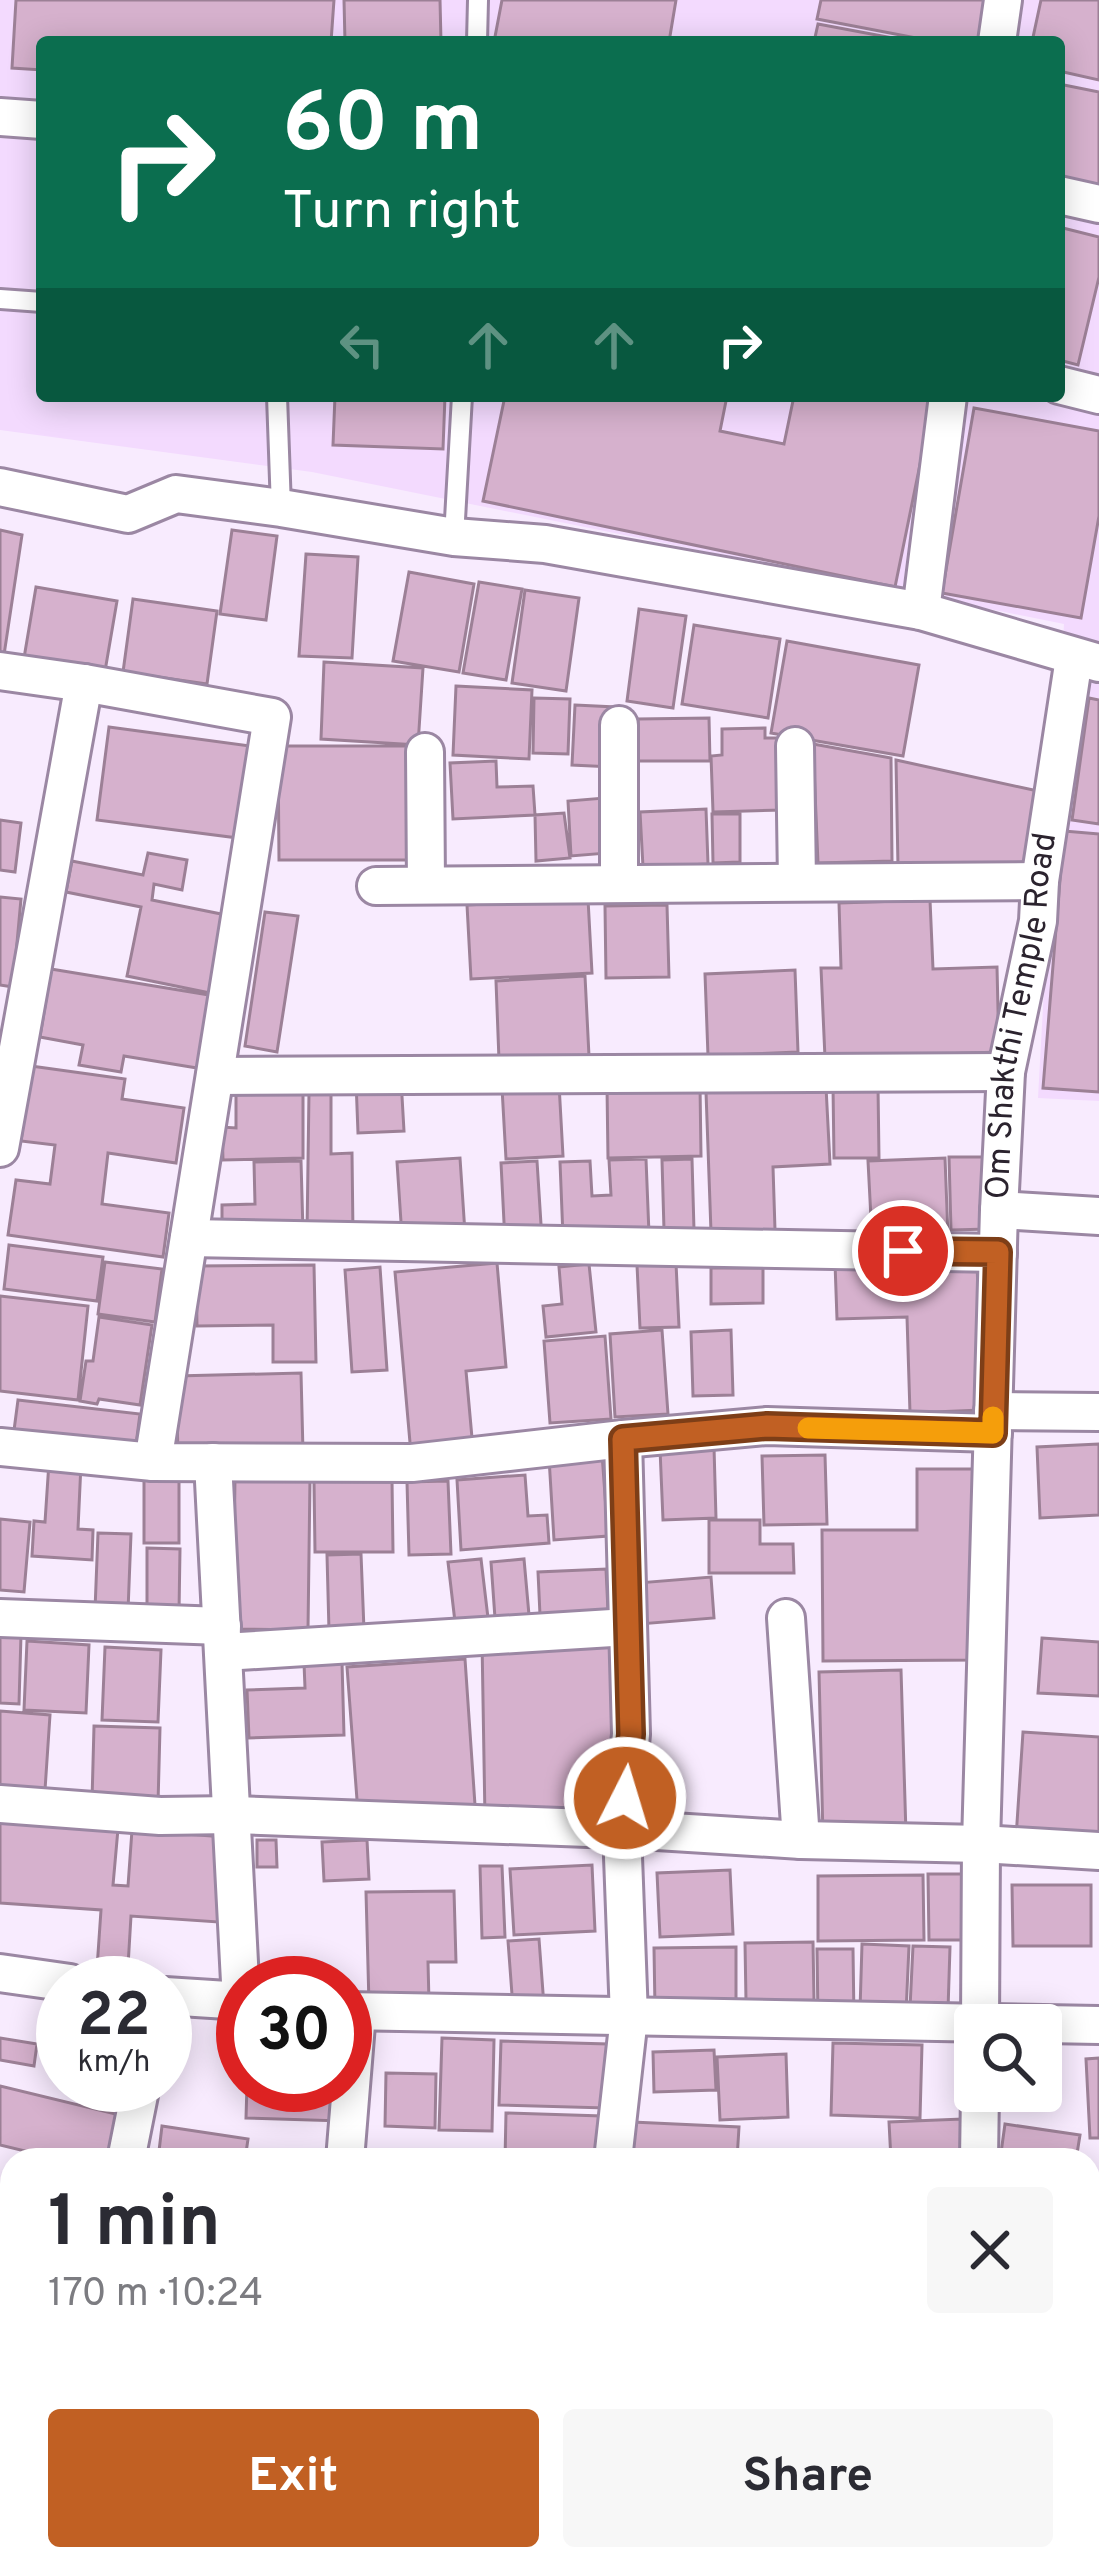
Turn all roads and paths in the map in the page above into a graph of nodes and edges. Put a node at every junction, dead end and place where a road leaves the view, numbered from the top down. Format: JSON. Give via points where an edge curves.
{"nodes":[{"id":1,"x":478,"y":0,"type":"edge"},
{"id":2,"x":1003,"y":0,"type":"edge"},
{"id":3,"x":477,"y":36,"type":"edge"},
{"id":4,"x":999,"y":36,"type":"edge"},
{"id":5,"x":0,"y":117,"type":"edge"},
{"id":6,"x":36,"y":120,"type":"edge"},
{"id":7,"x":1065,"y":196,"type":"edge"},
{"id":8,"x":1099,"y":204,"type":"edge"},
{"id":9,"x":0,"y":298,"type":"edge"},
{"id":10,"x":36,"y":301,"type":"edge"},
{"id":11,"x":1065,"y":386,"type":"edge"},
{"id":12,"x":1099,"y":395,"type":"edge"},
{"id":13,"x":277,"y":402,"type":"edge"},
{"id":14,"x":462,"y":402,"type":"edge"},
{"id":15,"x":947,"y":402,"type":"edge"},
{"id":16,"x":0,"y":487,"type":"edge"},
{"id":17,"x":281,"y":508,"type":"junction"},
{"id":18,"x":454,"y":536,"type":"junction"},
{"id":19,"x":921,"y":611,"type":"junction"},
{"id":20,"x":1086,"y":660,"type":"edge"},
{"id":21,"x":0,"y":671,"type":"edge"},
{"id":22,"x":84,"y":683,"type":"junction"},
{"id":23,"x":619,"y":725,"type":"dead end"},
{"id":24,"x":795,"y":746,"type":"dead end"},
{"id":25,"x":425,"y":752,"type":"dead end"},
{"id":26,"x":1040,"y":880,"type":"junction"},
{"id":27,"x":796,"y":883,"type":"junction"},
{"id":28,"x":620,"y":884,"type":"junction"},
{"id":29,"x":427,"y":885,"type":"junction"},
{"id":30,"x":376,"y":886,"type":"dead end"},
{"id":31,"x":1006,"y":1072,"type":"junction"},
{"id":32,"x":215,"y":1076,"type":"junction"},
{"id":33,"x":0,"y":1148,"type":"edge"},
{"id":34,"x":999,"y":1210,"type":"junction"},
{"id":35,"x":1099,"y":1216,"type":"edge"},
{"id":36,"x":189,"y":1238,"type":"junction"},
{"id":37,"x":998,"y":1252,"type":"junction"},
{"id":38,"x":1099,"y":1412,"type":"edge"},
{"id":39,"x":993,"y":1422,"type":"junction"},
{"id":40,"x":623,"y":1439,"type":"junction"},
{"id":41,"x":0,"y":1447,"type":"edge"},
{"id":42,"x":154,"y":1462,"type":"junction"},
{"id":43,"x":213,"y":1462,"type":"junction"},
{"id":44,"x":0,"y":1618,"type":"edge"},
{"id":45,"x":786,"y":1618,"type":"dead end"},
{"id":46,"x":628,"y":1627,"type":"junction"},
{"id":47,"x":223,"y":1639,"type":"junction"},
{"id":48,"x":0,"y":1804,"type":"edge"},
{"id":49,"x":232,"y":1815,"type":"junction"},
{"id":50,"x":622,"y":1830,"type":"junction"},
{"id":51,"x":801,"y":1840,"type":"junction"},
{"id":52,"x":981,"y":1844,"type":"junction"},
{"id":53,"x":1099,"y":1851,"type":"edge"},
{"id":54,"x":240,"y":1956,"type":"edge"},
{"id":55,"x":0,"y":1973,"type":"edge"},
{"id":56,"x":36,"y":1978,"type":"edge"},
{"id":57,"x":980,"y":2004,"type":"edge"},
{"id":58,"x":372,"y":2011,"type":"edge"},
{"id":59,"x":629,"y":2017,"type":"junction"},
{"id":60,"x":954,"y":2024,"type":"edge"},
{"id":61,"x":1062,"y":2025,"type":"edge"},
{"id":62,"x":1099,"y":2025,"type":"edge"},
{"id":63,"x":136,"y":2112,"type":"edge"},
{"id":64,"x":347,"y":2112,"type":"edge"},
{"id":65,"x":980,"y":2112,"type":"edge"},
{"id":66,"x":128,"y":2148,"type":"edge"},
{"id":67,"x":345,"y":2148,"type":"edge"},
{"id":68,"x":614,"y":2148,"type":"edge"},
{"id":69,"x":979,"y":2148,"type":"edge"}],
"edges":[{"from":1,"to":3,"type":"lane"},
{"from":2,"to":4,"type":"street"},
{"from":5,"to":6,"type":"street"},
{"from":7,"to":8,"type":"street"},
{"from":9,"to":10,"type":"lane"},
{"from":11,"to":12,"type":"street"},
{"from":13,"to":17,"type":"lane"},
{"from":14,"to":18,"type":"lane"},
{"from":15,"to":19,"type":"street"},
{"from":16,"to":17,"type":"street","via":[[128,514],[176,494]]},
{"from":17,"to":18,"type":"street"},
{"from":18,"to":19,"type":"street","via":[[545,544]]},
{"from":19,"to":20,"type":"street"},
{"from":20,"to":26,"type":"street","name":"Om Shakthi Temple Road"},
{"from":21,"to":22,"type":"street"},
{"from":22,"to":32,"type":"street","via":[[272,717]]},
{"from":22,"to":33,"type":"street"},
{"from":23,"to":28,"type":"street"},
{"from":24,"to":27,"type":"street"},
{"from":25,"to":29,"type":"street"},
{"from":26,"to":27,"type":"street"},
{"from":26,"to":31,"type":"street","name":"Om Shakthi Temple Road"},
{"from":27,"to":28,"type":"street"},
{"from":28,"to":29,"type":"street"},
{"from":29,"to":30,"type":"street"},
{"from":31,"to":32,"type":"street"},
{"from":31,"to":34,"type":"street","name":"Om Shakthi Temple Road"},
{"from":32,"to":36,"type":"street"},
{"from":34,"to":35,"type":"street"},
{"from":34,"to":37,"type":"street","name":"Om Shakthi Temple Road"},
{"from":36,"to":37,"type":"street"},
{"from":36,"to":42,"type":"street"},
{"from":37,"to":39,"type":"street","name":"Om Shakthi Temple Road"},
{"from":38,"to":39,"type":"street"},
{"from":39,"to":40,"type":"street","via":[[767,1426]]},
{"from":39,"to":52,"type":"street","name":"Om Shakthi Temple Road"},
{"from":40,"to":43,"type":"street","via":[[412,1463]]},
{"from":40,"to":46,"type":"street"},
{"from":41,"to":42,"type":"street"},
{"from":42,"to":43,"type":"street"},
{"from":43,"to":47,"type":"street"},
{"from":44,"to":47,"type":"street"},
{"from":45,"to":51,"type":"street"},
{"from":46,"to":47,"type":"street"},
{"from":46,"to":50,"type":"street","via":[[631,1734]]},
{"from":47,"to":49,"type":"street"},
{"from":48,"to":49,"type":"street"},
{"from":49,"to":50,"type":"street"},
{"from":49,"to":54,"type":"street"},
{"from":50,"to":51,"type":"street"},
{"from":50,"to":59,"type":"street"},
{"from":51,"to":52,"type":"street"},
{"from":52,"to":53,"type":"street"},
{"from":52,"to":57,"type":"street","name":"Om Shakthi Temple Road"},
{"from":55,"to":56,"type":"street"},
{"from":58,"to":59,"type":"street"},
{"from":59,"to":60,"type":"street"},
{"from":59,"to":68,"type":"street"},
{"from":61,"to":62,"type":"street"},
{"from":63,"to":66,"type":"street"},
{"from":64,"to":67,"type":"street"},
{"from":65,"to":69,"type":"street"}]}
